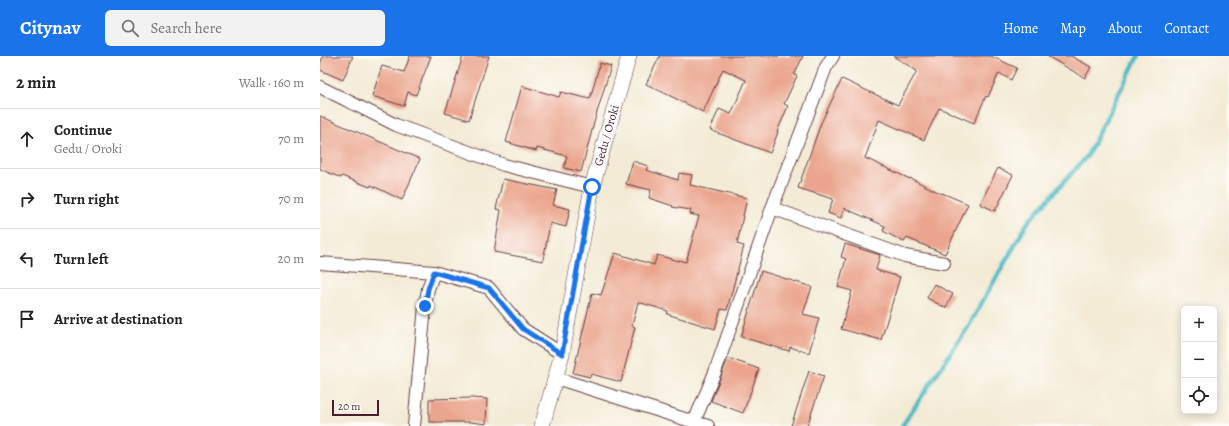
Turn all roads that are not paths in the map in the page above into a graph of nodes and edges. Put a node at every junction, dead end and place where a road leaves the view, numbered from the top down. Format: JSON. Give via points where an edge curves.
{"nodes":[{"id":1,"x":629,"y":56,"type":"edge"},
{"id":2,"x":833,"y":56,"type":"edge"},
{"id":3,"x":320,"y":87,"type":"edge"},
{"id":4,"x":592,"y":187,"type":"junction"},
{"id":5,"x":772,"y":208,"type":"junction"},
{"id":6,"x":320,"y":263,"type":"edge"},
{"id":7,"x":944,"y":263,"type":"dead end"},
{"id":8,"x":434,"y":272,"type":"junction"},
{"id":9,"x":562,"y":354,"type":"junction"},
{"id":10,"x":556,"y":378,"type":"junction"},
{"id":11,"x":694,"y":422,"type":"junction"},
{"id":12,"x":414,"y":426,"type":"edge"},
{"id":13,"x":542,"y":426,"type":"edge"},
{"id":14,"x":708,"y":426,"type":"edge"}],
"edges":[{"from":1,"to":4,"type":"street","name":"Gedu / Oroki"},
{"from":2,"to":5,"type":"street","via":[[826,67]]},
{"from":3,"to":4,"type":"street","via":[[396,125],[504,165]]},
{"from":4,"to":9,"type":"street","name":"Gedu / Oroki"},
{"from":5,"to":7,"type":"street","via":[[905,256]]},
{"from":5,"to":11,"type":"street","via":[[715,372]]},
{"from":6,"to":8,"type":"street"},
{"from":8,"to":9,"type":"street","via":[[489,288],[523,329]]},
{"from":8,"to":12,"type":"street","via":[[425,306]]},
{"from":9,"to":10,"type":"street","name":"Gedu / Oroki"},
{"from":10,"to":11,"type":"street"},
{"from":10,"to":13,"type":"street","name":"Gedu / Oroki"},
{"from":11,"to":14,"type":"street"}]}
